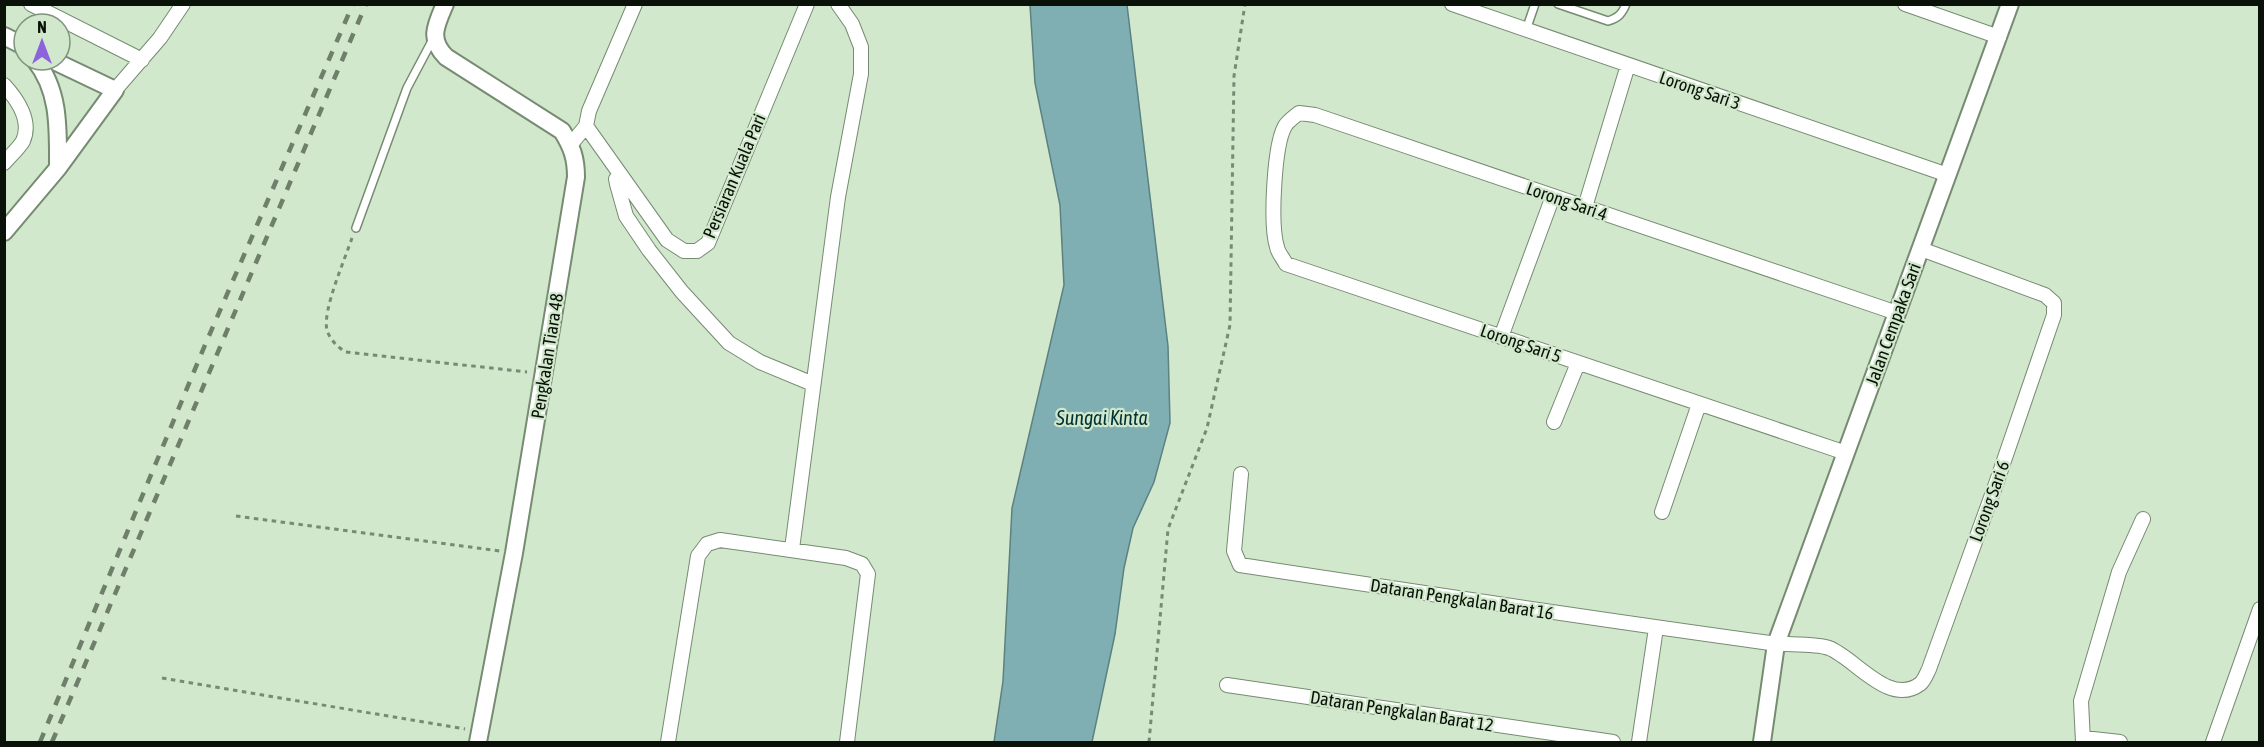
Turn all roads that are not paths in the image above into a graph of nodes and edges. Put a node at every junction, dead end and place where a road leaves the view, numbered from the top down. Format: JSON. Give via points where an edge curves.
{"nodes":[{"id":1,"x":31,"y":4,"type":"edge"},
{"id":2,"x":183,"y":4,"type":"edge"},
{"id":3,"x":445,"y":4,"type":"edge"},
{"id":4,"x":635,"y":4,"type":"edge"},
{"id":5,"x":807,"y":4,"type":"edge"},
{"id":6,"x":838,"y":4,"type":"edge"},
{"id":7,"x":1452,"y":4,"type":"edge"},
{"id":8,"x":1535,"y":4,"type":"edge"},
{"id":9,"x":1558,"y":4,"type":"edge"},
{"id":10,"x":1626,"y":4,"type":"edge"},
{"id":11,"x":1905,"y":4,"type":"edge"},
{"id":12,"x":2010,"y":4,"type":"edge"},
{"id":13,"x":1526,"y":30,"type":"junction"},
{"id":14,"x":434,"y":37,"type":"junction"},
{"id":15,"x":1999,"y":37,"type":"junction"},
{"id":16,"x":142,"y":60,"type":"junction"},
{"id":17,"x":1628,"y":65,"type":"junction"},
{"id":18,"x":72,"y":70,"type":"edge"},
{"id":19,"x":44,"y":72,"type":"edge"},
{"id":20,"x":4,"y":85,"type":"edge"},
{"id":21,"x":115,"y":90,"type":"junction"},
{"id":22,"x":586,"y":126,"type":"junction"},
{"id":23,"x":571,"y":144,"type":"junction"},
{"id":24,"x":4,"y":163,"type":"edge"},
{"id":25,"x":58,"y":168,"type":"junction"},
{"id":26,"x":1276,"y":171,"type":"joint"},
{"id":27,"x":620,"y":174,"type":"junction"},
{"id":28,"x":1948,"y":175,"type":"junction"},
{"id":29,"x":1553,"y":196,"type":"junction"},
{"id":30,"x":1585,"y":207,"type":"junction"},
{"id":31,"x":356,"y":228,"type":"road end"},
{"id":32,"x":4,"y":232,"type":"edge"},
{"id":33,"x":1921,"y":249,"type":"junction"},
{"id":34,"x":1897,"y":313,"type":"junction"},
{"id":35,"x":1501,"y":337,"type":"junction"},
{"id":36,"x":1578,"y":363,"type":"junction"},
{"id":37,"x":813,"y":384,"type":"junction"},
{"id":38,"x":1699,"y":404,"type":"junction"},
{"id":39,"x":1554,"y":422,"type":"dead end"},
{"id":40,"x":1846,"y":453,"type":"junction"},
{"id":41,"x":1241,"y":474,"type":"dead end"},
{"id":42,"x":1662,"y":512,"type":"dead end"},
{"id":43,"x":2143,"y":519,"type":"dead end"},
{"id":44,"x":792,"y":549,"type":"junction"},
{"id":45,"x":2259,"y":609,"type":"edge"},
{"id":46,"x":1656,"y":627,"type":"junction"},
{"id":47,"x":1776,"y":644,"type":"junction"},
{"id":48,"x":1227,"y":685,"type":"dead end"},
{"id":49,"x":478,"y":737,"type":"edge"},
{"id":50,"x":2083,"y":740,"type":"edge"},
{"id":51,"x":668,"y":742,"type":"edge"},
{"id":52,"x":847,"y":742,"type":"edge"},
{"id":53,"x":1613,"y":742,"type":"edge"},
{"id":54,"x":1639,"y":742,"type":"edge"},
{"id":55,"x":1762,"y":742,"type":"edge"},
{"id":56,"x":2120,"y":742,"type":"edge"},
{"id":57,"x":2213,"y":742,"type":"edge"}],
"edges":[{"from":1,"to":16,"type":"street"},
{"from":2,"to":16,"type":"street"},
{"from":3,"to":14,"type":"street"},
{"from":4,"to":22,"type":"street"},
{"from":5,"to":27,"type":"street","name":"Persiaran Kuala Pari","via":[[708,243],[697,251],[684,251],[667,240]]},
{"from":6,"to":37,"type":"street","via":[[861,47],[861,74],[838,197]]},
{"from":7,"to":13,"type":"street","name":"Lorong Sari 3"},
{"from":8,"to":13,"type":"lane"},
{"from":9,"to":10,"type":"lane","via":[[1608,21],[1623,13]]},
{"from":11,"to":15,"type":"street"},
{"from":12,"to":15,"type":"street","name":"Jalan Cempaka Sari"},
{"from":13,"to":17,"type":"street","name":"Lorong Sari 3"},
{"from":14,"to":23,"type":"street","via":[[446,57],[555,125]]},
{"from":14,"to":31,"type":"lane","via":[[407,88]]},
{"from":15,"to":28,"type":"street","name":"Jalan Cempaka Sari"},
{"from":16,"to":21,"type":"street"},
{"from":17,"to":28,"type":"street","name":"Lorong Sari 3"},
{"from":17,"to":30,"type":"street"},
{"from":18,"to":21,"type":"street"},
{"from":19,"to":25,"type":"street","via":[[54,95]]},
{"from":20,"to":24,"type":"street","via":[[17,99],[24,119],[23,140]]},
{"from":21,"to":25,"type":"street"},
{"from":22,"to":23,"type":"street"},
{"from":22,"to":27,"type":"street","name":"Persiaran Kuala Pari"},
{"from":23,"to":49,"type":"street","name":"Pengkalan Tiara 48","via":[[576,177]]},
{"from":25,"to":32,"type":"street"},
{"from":26,"to":29,"type":"street","name":"Lorong Sari 4","via":[[1283,130],[1299,113],[1315,115]]},
{"from":26,"to":35,"type":"street","name":"Lorong Sari 5","via":[[1277,247],[1286,264]]},
{"from":27,"to":37,"type":"street","via":[[616,179],[626,216],[682,292],[729,344]]},
{"from":28,"to":33,"type":"street","name":"Jalan Cempaka Sari"},
{"from":29,"to":30,"type":"street","name":"Lorong Sari 4"},
{"from":29,"to":35,"type":"street"},
{"from":30,"to":34,"type":"street","name":"Lorong Sari 4"},
{"from":33,"to":34,"type":"street","name":"Jalan Cempaka Sari"},
{"from":33,"to":47,"type":"street","name":"Lorong Sari 6","via":[[2045,295],[2054,303],[2054,315],[2005,459],[1929,669],[1921,683],[1907,690],[1884,686],[1828,647]]},
{"from":34,"to":40,"type":"street","name":"Jalan Cempaka Sari"},
{"from":35,"to":36,"type":"street","name":"Lorong Sari 5"},
{"from":36,"to":38,"type":"street","name":"Lorong Sari 5"},
{"from":36,"to":39,"type":"street"},
{"from":37,"to":44,"type":"street"},
{"from":38,"to":40,"type":"street","name":"Lorong Sari 5"},
{"from":38,"to":42,"type":"street"},
{"from":40,"to":47,"type":"street","name":"Jalan Cempaka Sari"},
{"from":41,"to":46,"type":"street","name":"Dataran Pengkalan Barat 16","via":[[1234,551],[1240,565]]},
{"from":43,"to":50,"type":"street","via":[[2120,572],[2081,701]]},
{"from":44,"to":51,"type":"street","via":[[720,540],[707,544],[698,556]]},
{"from":44,"to":52,"type":"street","via":[[846,558],[862,564],[868,574]]},
{"from":45,"to":57,"type":"street"},
{"from":46,"to":47,"type":"street","name":"Dataran Pengkalan Barat 16"},
{"from":46,"to":54,"type":"street"},
{"from":47,"to":55,"type":"street","name":"Jalan Cempaka Sari"},
{"from":48,"to":53,"type":"street","name":"Dataran Pengkalan Barat 12"},
{"from":50,"to":56,"type":"street"}]}
